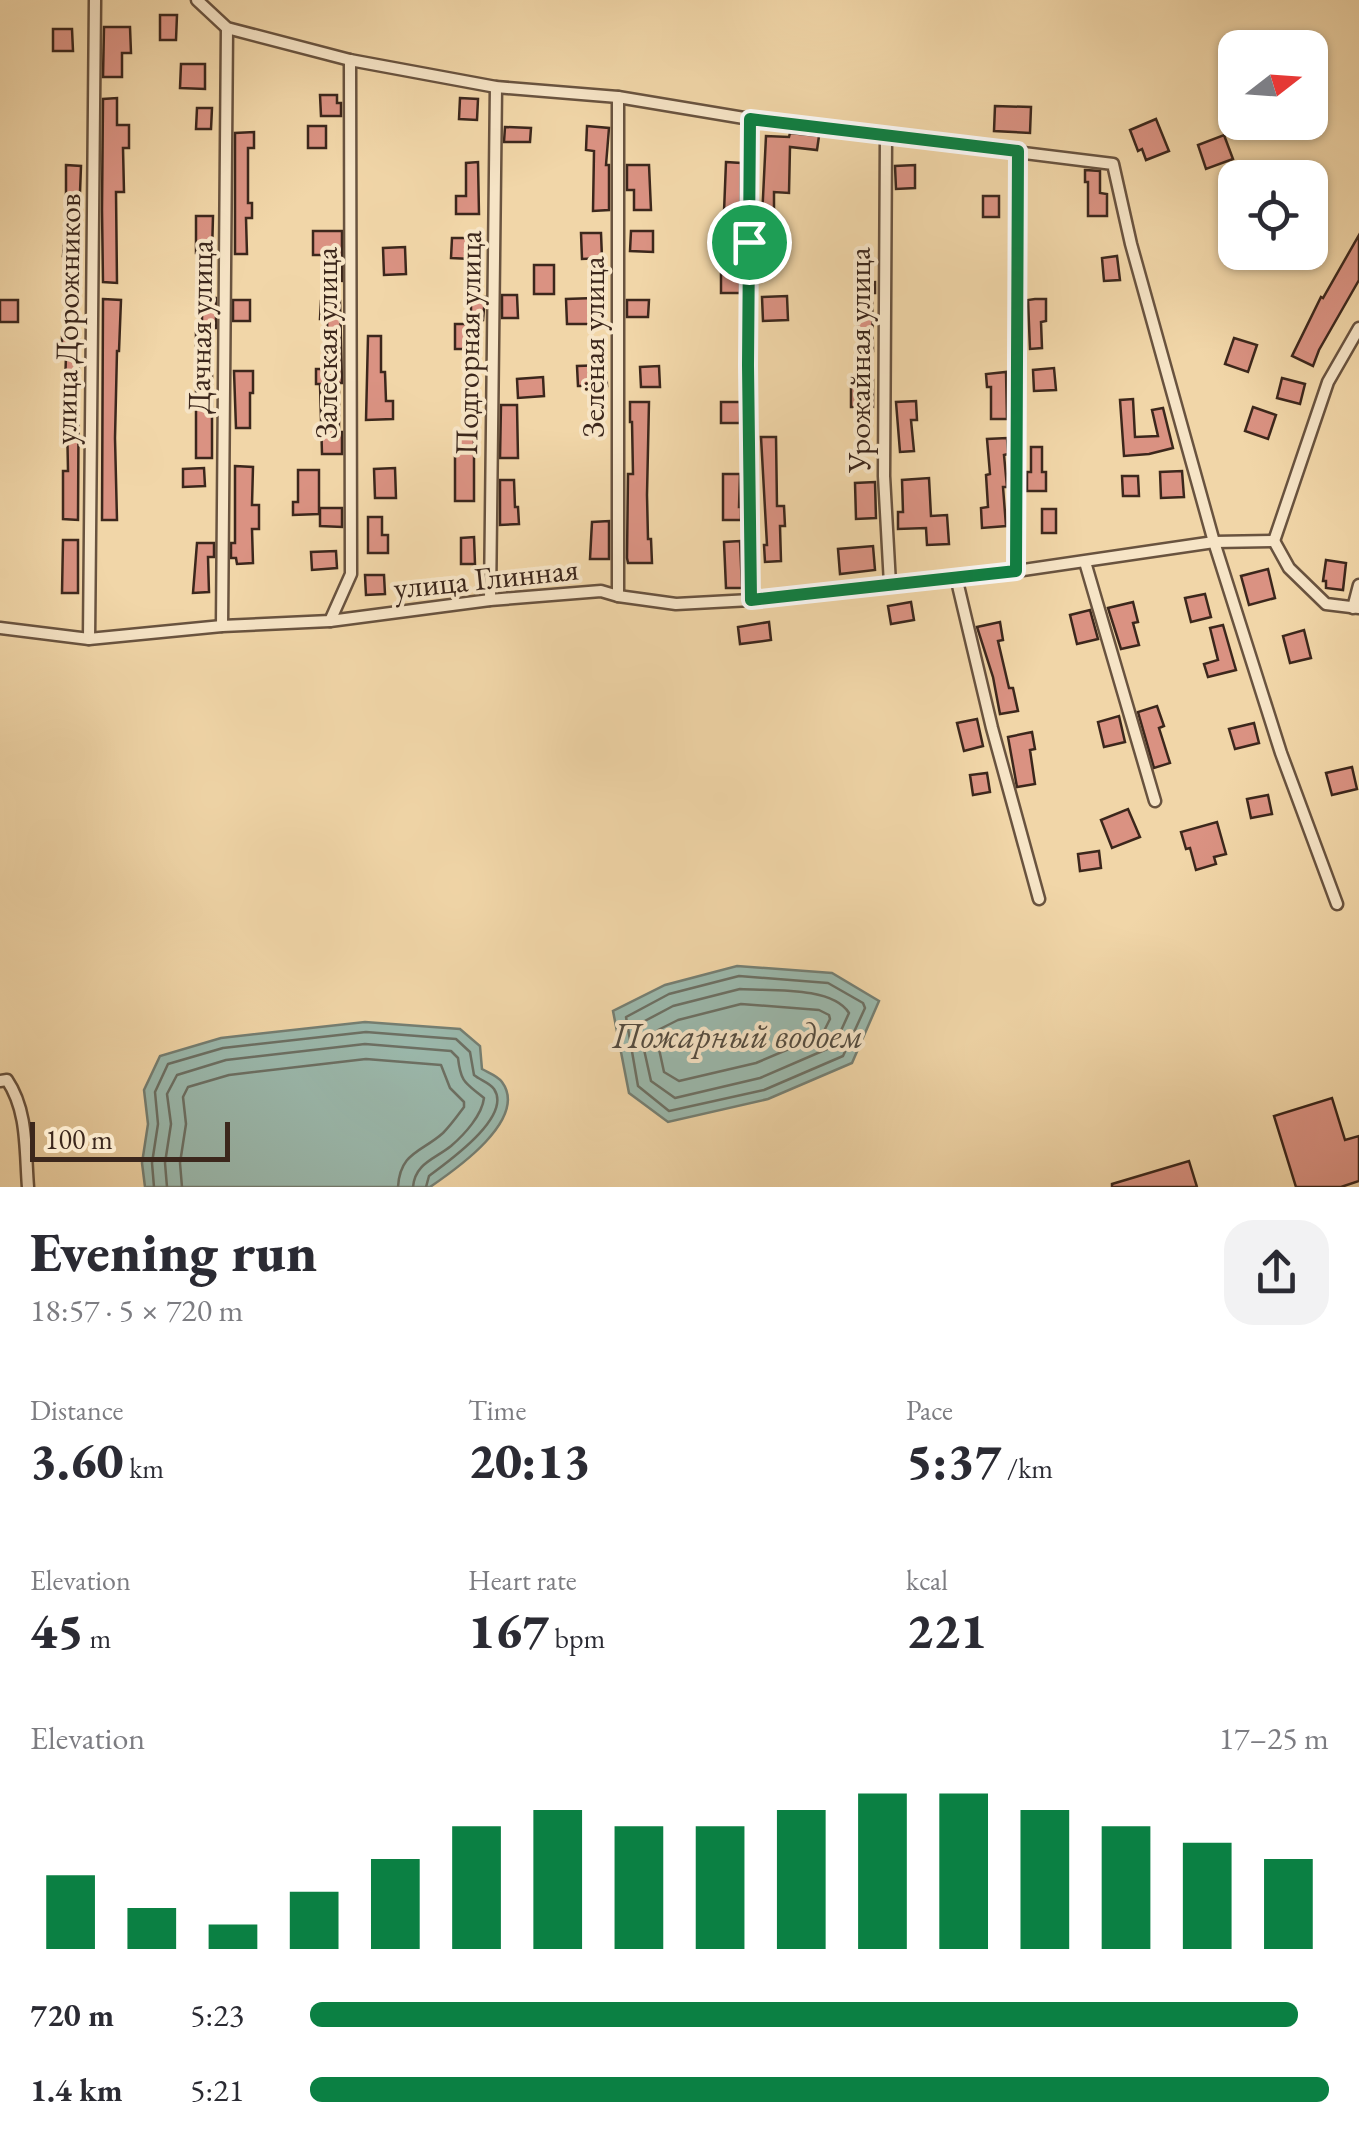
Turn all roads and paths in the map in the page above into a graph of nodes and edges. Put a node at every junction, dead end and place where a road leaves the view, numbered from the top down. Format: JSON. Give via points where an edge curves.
{"nodes":[{"id":1,"x":95,"y":0,"type":"edge"},
{"id":2,"x":197,"y":0,"type":"edge"},
{"id":3,"x":228,"y":28,"type":"junction"},
{"id":4,"x":350,"y":60,"type":"junction"},
{"id":5,"x":496,"y":87,"type":"junction"},
{"id":6,"x":618,"y":97,"type":"junction"},
{"id":7,"x":750,"y":119,"type":"junction"},
{"id":8,"x":886,"y":136,"type":"junction"},
{"id":9,"x":1018,"y":151,"type":"junction"},
{"id":10,"x":1359,"y":328,"type":"edge"},
{"id":11,"x":1274,"y":541,"type":"junction"},
{"id":12,"x":1214,"y":542,"type":"junction"},
{"id":13,"x":1086,"y":562,"type":"junction"},
{"id":14,"x":1016,"y":571,"type":"junction"},
{"id":15,"x":956,"y":577,"type":"junction"},
{"id":16,"x":890,"y":584,"type":"junction"},
{"id":17,"x":1359,"y":585,"type":"edge"},
{"id":18,"x":618,"y":596,"type":"junction"},
{"id":19,"x":490,"y":600,"type":"junction"},
{"id":20,"x":751,"y":600,"type":"junction"},
{"id":21,"x":1356,"y":608,"type":"edge"},
{"id":22,"x":330,"y":620,"type":"junction"},
{"id":23,"x":222,"y":626,"type":"junction"},
{"id":24,"x":0,"y":628,"type":"edge"},
{"id":25,"x":89,"y":640,"type":"junction"},
{"id":26,"x":1155,"y":801,"type":"dead end"},
{"id":27,"x":1039,"y":900,"type":"dead end"},
{"id":28,"x":1337,"y":904,"type":"dead end"},
{"id":29,"x":0,"y":1081,"type":"edge"},
{"id":30,"x":28,"y":1187,"type":"edge"}],
"edges":[{"from":1,"to":25,"type":"street","name":"улица Дорожников"},
{"from":2,"to":3,"type":"street"},
{"from":3,"to":4,"type":"street"},
{"from":3,"to":23,"type":"street","name":"Дачная улица"},
{"from":4,"to":5,"type":"street"},
{"from":4,"to":22,"type":"street","name":"Залеская улица","via":[[351,574]]},
{"from":5,"to":6,"type":"street"},
{"from":5,"to":19,"type":"street","name":"Подгорная улица"},
{"from":6,"to":7,"type":"street"},
{"from":6,"to":18,"type":"street","name":"Зелёная улица"},
{"from":7,"to":8,"type":"street"},
{"from":7,"to":20,"type":"street"},
{"from":8,"to":9,"type":"street"},
{"from":8,"to":16,"type":"street","name":"Урожайная улица","via":[[884,476]]},
{"from":9,"to":12,"type":"street","via":[[1114,164]]},
{"from":9,"to":14,"type":"street"},
{"from":10,"to":11,"type":"street","via":[[1328,382]]},
{"from":11,"to":12,"type":"street","name":"улица Глинная"},
{"from":11,"to":21,"type":"street","via":[[1289,568],[1326,604]]},
{"from":12,"to":13,"type":"street","name":"улица Глинная"},
{"from":12,"to":28,"type":"street"},
{"from":13,"to":14,"type":"street","name":"улица Глинная"},
{"from":13,"to":26,"type":"street"},
{"from":14,"to":15,"type":"street","name":"улица Глинная"},
{"from":15,"to":16,"type":"street","name":"улица Глинная"},
{"from":15,"to":27,"type":"street"},
{"from":16,"to":20,"type":"street","name":"улица Глинная"},
{"from":17,"to":21,"type":"street"},
{"from":18,"to":19,"type":"street","name":"улица Глинная","via":[[601,591]]},
{"from":18,"to":20,"type":"street","name":"улица Глинная","via":[[676,604]]},
{"from":19,"to":22,"type":"street","name":"улица Глинная"},
{"from":22,"to":23,"type":"street","name":"улица Глинная"},
{"from":23,"to":25,"type":"street","name":"улица Глинная"},
{"from":24,"to":25,"type":"street","name":"улица Глинная"},
{"from":29,"to":30,"type":"street","via":[[7,1080],[18,1096]]}]}
